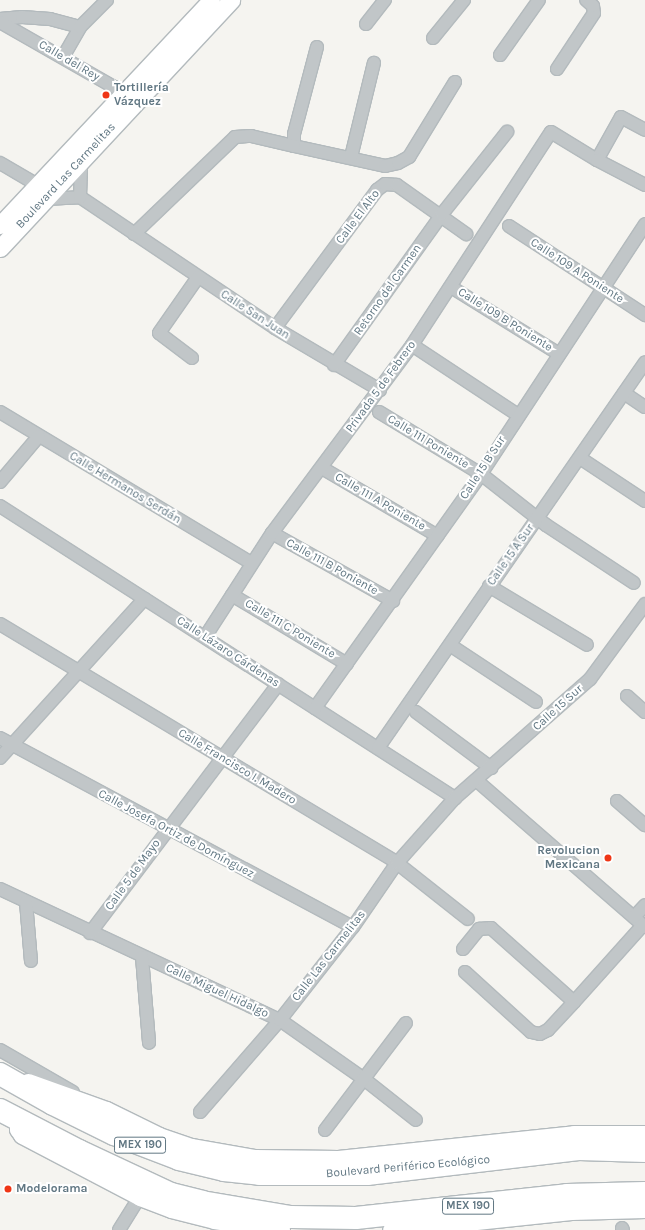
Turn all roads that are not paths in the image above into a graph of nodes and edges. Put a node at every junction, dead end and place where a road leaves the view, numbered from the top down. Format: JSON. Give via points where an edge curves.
{"nodes":[{"id":1,"x":107,"y":0,"type":"edge"},
{"id":2,"x":211,"y":0,"type":"edge"},
{"id":3,"x":231,"y":0,"type":"edge"},
{"id":4,"x":385,"y":0,"type":"edge"},
{"id":5,"x":464,"y":0,"type":"edge"},
{"id":6,"x":539,"y":0,"type":"edge"},
{"id":7,"x":590,"y":3,"type":"edge"},
{"id":8,"x":0,"y":19,"type":"edge"},
{"id":9,"x":0,"y":22,"type":"edge"},
{"id":10,"x":366,"y":24,"type":"dead end"},
{"id":11,"x":80,"y":28,"type":"junction"},
{"id":12,"x":433,"y":38,"type":"dead end"},
{"id":13,"x":317,"y":47,"type":"dead end"},
{"id":14,"x":500,"y":55,"type":"dead end"},
{"id":15,"x":63,"y":56,"type":"junction"},
{"id":16,"x":374,"y":63,"type":"dead end"},
{"id":17,"x":557,"y":69,"type":"dead end"},
{"id":18,"x":455,"y":82,"type":"dead end"},
{"id":19,"x":132,"y":94,"type":"junction"},
{"id":20,"x":645,"y":130,"type":"edge"},
{"id":21,"x":507,"y":132,"type":"dead end"},
{"id":22,"x":294,"y":146,"type":"junction"},
{"id":23,"x":351,"y":157,"type":"junction"},
{"id":24,"x":597,"y":160,"type":"junction"},
{"id":25,"x":81,"y":161,"type":"junction"},
{"id":26,"x":0,"y":162,"type":"edge"},
{"id":27,"x":36,"y":184,"type":"junction"},
{"id":28,"x":645,"y":184,"type":"edge"},
{"id":29,"x":80,"y":197,"type":"junction"},
{"id":30,"x":45,"y":199,"type":"junction"},
{"id":31,"x":442,"y":214,"type":"junction"},
{"id":32,"x":645,"y":224,"type":"edge"},
{"id":33,"x":0,"y":225,"type":"edge"},
{"id":34,"x":509,"y":226,"type":"dead end"},
{"id":35,"x":134,"y":234,"type":"junction"},
{"id":36,"x":466,"y":234,"type":"dead end"},
{"id":37,"x":0,"y":248,"type":"edge"},
{"id":38,"x":198,"y":277,"type":"junction"},
{"id":39,"x":451,"y":287,"type":"junction"},
{"id":40,"x":602,"y":288,"type":"junction"},
{"id":41,"x":645,"y":315,"type":"edge"},
{"id":42,"x":275,"y":328,"type":"junction"},
{"id":43,"x":412,"y":345,"type":"junction"},
{"id":44,"x":559,"y":354,"type":"junction"},
{"id":45,"x":192,"y":358,"type":"dead end"},
{"id":46,"x":645,"y":362,"type":"edge"},
{"id":47,"x":334,"y":365,"type":"junction"},
{"id":48,"x":380,"y":390,"type":"junction"},
{"id":49,"x":624,"y":393,"type":"junction"},
{"id":50,"x":645,"y":406,"type":"edge"},
{"id":51,"x":0,"y":412,"type":"edge"},
{"id":52,"x":379,"y":412,"type":"dead end"},
{"id":53,"x":518,"y":415,"type":"junction"},
{"id":54,"x":39,"y":436,"type":"junction"},
{"id":55,"x":580,"y":458,"type":"junction"},
{"id":56,"x":322,"y":468,"type":"junction"},
{"id":57,"x":481,"y":474,"type":"junction"},
{"id":58,"x":0,"y":482,"type":"edge"},
{"id":59,"x":645,"y":502,"type":"edge"},
{"id":60,"x":0,"y":506,"type":"edge"},
{"id":61,"x":537,"y":518,"type":"junction"},
{"id":62,"x":272,"y":533,"type":"junction"},
{"id":63,"x":438,"y":536,"type":"junction"},
{"id":64,"x":251,"y":563,"type":"junction"},
{"id":65,"x":634,"y":583,"type":"dead end"},
{"id":66,"x":489,"y":586,"type":"junction"},
{"id":67,"x":232,"y":595,"type":"junction"},
{"id":68,"x":144,"y":599,"type":"junction"},
{"id":69,"x":393,"y":601,"type":"junction"},
{"id":70,"x":645,"y":604,"type":"edge"},
{"id":71,"x":0,"y":624,"type":"edge"},
{"id":72,"x":205,"y":637,"type":"junction"},
{"id":73,"x":587,"y":644,"type":"dead end"},
{"id":74,"x":450,"y":645,"type":"junction"},
{"id":75,"x":347,"y":664,"type":"junction"},
{"id":76,"x":79,"y":672,"type":"junction"},
{"id":77,"x":278,"y":684,"type":"junction"},
{"id":78,"x":627,"y":696,"type":"dead end"},
{"id":79,"x":536,"y":702,"type":"dead end"},
{"id":80,"x":315,"y":708,"type":"junction"},
{"id":81,"x":416,"y":712,"type":"dead end"},
{"id":82,"x":645,"y":712,"type":"edge"},
{"id":83,"x":0,"y":738,"type":"edge"},
{"id":84,"x":12,"y":745,"type":"junction"},
{"id":85,"x":378,"y":748,"type":"junction"},
{"id":86,"x":0,"y":758,"type":"edge"},
{"id":87,"x":221,"y":758,"type":"junction"},
{"id":88,"x":491,"y":768,"type":"junction"},
{"id":89,"x":476,"y":780,"type":"junction"},
{"id":90,"x":455,"y":798,"type":"junction"},
{"id":91,"x":617,"y":801,"type":"dead end"},
{"id":92,"x":645,"y":825,"type":"edge"},
{"id":93,"x":166,"y":829,"type":"junction"},
{"id":94,"x":397,"y":863,"type":"junction"},
{"id":95,"x":0,"y":889,"type":"edge"},
{"id":96,"x":26,"y":902,"type":"junction"},
{"id":97,"x":645,"y":905,"type":"edge"},
{"id":98,"x":468,"y":919,"type":"dead end"},
{"id":99,"x":641,"y":923,"type":"edge"},
{"id":100,"x":353,"y":927,"type":"junction"},
{"id":101,"x":90,"y":933,"type":"junction"},
{"id":102,"x":463,"y":949,"type":"dead end"},
{"id":103,"x":142,"y":956,"type":"junction"},
{"id":104,"x":32,"y":961,"type":"dead end"},
{"id":105,"x":466,"y":972,"type":"dead end"},
{"id":106,"x":574,"y":1002,"type":"junction"},
{"id":107,"x":280,"y":1020,"type":"junction"},
{"id":108,"x":406,"y":1023,"type":"dead end"},
{"id":109,"x":149,"y":1043,"type":"dead end"},
{"id":110,"x":0,"y":1050,"type":"edge"},
{"id":111,"x":0,"y":1072,"type":"edge"},
{"id":112,"x":364,"y":1079,"type":"junction"},
{"id":113,"x":106,"y":1110,"type":"junction"},
{"id":114,"x":200,"y":1112,"type":"dead end"},
{"id":115,"x":9,"y":1114,"type":"edge"},
{"id":116,"x":416,"y":1120,"type":"dead end"},
{"id":117,"x":325,"y":1130,"type":"dead end"},
{"id":118,"x":645,"y":1134,"type":"edge"},
{"id":119,"x":645,"y":1152,"type":"edge"},
{"id":120,"x":645,"y":1192,"type":"edge"},
{"id":121,"x":140,"y":1197,"type":"junction"},
{"id":122,"x":645,"y":1209,"type":"edge"},
{"id":123,"x":286,"y":1224,"type":"edge"},
{"id":124,"x":120,"y":1230,"type":"edge"},
{"id":125,"x":391,"y":1230,"type":"edge"}],
"edges":[{"from":1,"to":11,"type":"street"},
{"from":2,"to":19,"type":"street","name":"Boulevard Las Carmelitas"},
{"from":3,"to":19,"type":"street","name":"Boulevard Las Carmelitas"},
{"from":4,"to":10,"type":"street"},
{"from":5,"to":12,"type":"street"},
{"from":6,"to":14,"type":"street"},
{"from":7,"to":17,"type":"street","via":[[594,13]]},
{"from":8,"to":11,"type":"street","via":[[50,19]]},
{"from":9,"to":15,"type":"street","name":"Calle del Rey"},
{"from":11,"to":15,"type":"street"},
{"from":13,"to":22,"type":"street","via":[[294,134]]},
{"from":15,"to":19,"type":"street","name":"Calle del Rey"},
{"from":16,"to":23,"type":"street"},
{"from":18,"to":23,"type":"street","via":[[409,157],[385,166]]},
{"from":19,"to":25,"type":"street","name":"Boulevard Las Carmelitas"},
{"from":19,"to":27,"type":"street","name":"Boulevard Las Carmelitas"},
{"from":20,"to":24,"type":"street","via":[[621,118]]},
{"from":21,"to":31,"type":"street","name":"Retorno del Carmen"},
{"from":22,"to":23,"type":"street"},
{"from":22,"to":35,"type":"street","via":[[251,136],[235,137]]},
{"from":24,"to":28,"type":"street"},
{"from":24,"to":39,"type":"street","name":"Privada 5 de Febrero","via":[[551,132]]},
{"from":25,"to":29,"type":"street"},
{"from":25,"to":30,"type":"street","name":"Boulevard Las Carmelitas"},
{"from":26,"to":27,"type":"street"},
{"from":27,"to":33,"type":"street","name":"Boulevard Las Carmelitas"},
{"from":29,"to":30,"type":"street"},
{"from":29,"to":35,"type":"street","name":"Calle San Juan"},
{"from":30,"to":37,"type":"street","name":"Boulevard Las Carmelitas"},
{"from":31,"to":36,"type":"street","name":"Calle El Alto"},
{"from":31,"to":42,"type":"street","name":"Calle El Alto","via":[[397,185],[385,184],[377,190]]},
{"from":31,"to":47,"type":"street","name":"Retorno del Carmen"},
{"from":32,"to":40,"type":"street","name":"Calle 15 B Sur"},
{"from":34,"to":40,"type":"street","name":"Calle 109 A Poniente"},
{"from":35,"to":38,"type":"street","name":"Calle San Juan"},
{"from":38,"to":42,"type":"street","name":"Calle San Juan"},
{"from":38,"to":45,"type":"street","via":[[160,333]]},
{"from":39,"to":43,"type":"street","name":"Privada 5 de Febrero"},
{"from":39,"to":44,"type":"street","name":"Calle 109 B Poniente"},
{"from":40,"to":41,"type":"street","name":"Calle 109 A Poniente"},
{"from":40,"to":44,"type":"street","name":"Calle 15 B Sur"},
{"from":42,"to":47,"type":"street","name":"Calle San Juan"},
{"from":43,"to":48,"type":"street","name":"Privada 5 de Febrero"},
{"from":43,"to":53,"type":"street"},
{"from":44,"to":53,"type":"street","name":"Calle 15 B Sur"},
{"from":46,"to":49,"type":"street","name":"Calle 15 A Sur"},
{"from":47,"to":48,"type":"street","name":"Calle San Juan"},
{"from":48,"to":56,"type":"street","name":"Privada 5 de Febrero"},
{"from":49,"to":50,"type":"street"},
{"from":49,"to":55,"type":"street","name":"Calle 15 A Sur"},
{"from":51,"to":54,"type":"street","name":"Calle Hermanos Serdán"},
{"from":52,"to":57,"type":"street","name":"Calle 111 Poniente"},
{"from":53,"to":57,"type":"street","name":"Calle 15 B Sur"},
{"from":54,"to":58,"type":"street"},
{"from":54,"to":64,"type":"street","name":"Calle Hermanos Serdán"},
{"from":55,"to":59,"type":"street"},
{"from":55,"to":61,"type":"street","name":"Calle 15 A Sur"},
{"from":56,"to":62,"type":"street","name":"Privada 5 de Febrero"},
{"from":56,"to":63,"type":"street","name":"Calle 111 A Poniente"},
{"from":57,"to":61,"type":"street","name":"Calle 111 Poniente"},
{"from":57,"to":63,"type":"street","name":"Calle 15 B Sur"},
{"from":60,"to":68,"type":"street","name":"Calle Lázaro Cárdenas"},
{"from":61,"to":65,"type":"street","name":"Calle 111 Poniente"},
{"from":61,"to":66,"type":"street","name":"Calle 15 A Sur"},
{"from":62,"to":64,"type":"street","name":"Privada 5 de Febrero"},
{"from":62,"to":69,"type":"street","name":"Calle 111 B Poniente"},
{"from":63,"to":69,"type":"street","name":"Calle 15 B Sur"},
{"from":64,"to":67,"type":"street","name":"Privada 5 de Febrero"},
{"from":66,"to":73,"type":"street"},
{"from":66,"to":74,"type":"street","name":"Calle 15 A Sur"},
{"from":67,"to":72,"type":"street","name":"Privada 5 de Febrero"},
{"from":67,"to":75,"type":"street","name":"Calle 111 C Poniente"},
{"from":68,"to":72,"type":"street","name":"Calle Lázaro Cárdenas"},
{"from":68,"to":76,"type":"street"},
{"from":69,"to":75,"type":"street","name":"Calle 15 B Sur"},
{"from":70,"to":88,"type":"street","name":"Calle 15 Sur","via":[[590,679]]},
{"from":71,"to":76,"type":"street","name":"Calle Francisco I. Madero"},
{"from":72,"to":77,"type":"street","name":"Calle Lázaro Cárdenas"},
{"from":74,"to":79,"type":"street"},
{"from":74,"to":85,"type":"street","name":"Calle 15 A Sur"},
{"from":75,"to":80,"type":"street","name":"Calle 15 B Sur"},
{"from":76,"to":84,"type":"street"},
{"from":76,"to":87,"type":"street","name":"Calle Francisco I. Madero"},
{"from":77,"to":80,"type":"street","name":"Calle Lázaro Cárdenas"},
{"from":77,"to":87,"type":"street","name":"Calle 5 de Mayo"},
{"from":78,"to":82,"type":"street"},
{"from":80,"to":85,"type":"street","name":"Calle Lázaro Cárdenas"},
{"from":81,"to":88,"type":"street"},
{"from":83,"to":84,"type":"street","name":"Calle Josefa Ortiz de Domínguez"},
{"from":84,"to":86,"type":"street"},
{"from":84,"to":93,"type":"street","name":"Calle Josefa Ortiz de Domínguez"},
{"from":85,"to":90,"type":"street","name":"Calle Lázaro Cárdenas"},
{"from":87,"to":93,"type":"street","name":"Calle 5 de Mayo"},
{"from":87,"to":94,"type":"street","name":"Calle Francisco I. Madero"},
{"from":88,"to":89,"type":"street","name":"Calle 15 Sur"},
{"from":89,"to":90,"type":"street","name":"Calle 15 Sur"},
{"from":89,"to":99,"type":"street"},
{"from":90,"to":94,"type":"street","name":"Calle Las Carmelitas"},
{"from":91,"to":92,"type":"street"},
{"from":93,"to":100,"type":"street","name":"Calle Josefa Ortiz de Domínguez"},
{"from":93,"to":101,"type":"street","name":"Calle 5 de Mayo"},
{"from":94,"to":98,"type":"street","name":"Calle Francisco I. Madero"},
{"from":94,"to":100,"type":"street","name":"Calle Las Carmelitas"},
{"from":95,"to":96,"type":"street","name":"Calle Miguel Hidalgo"},
{"from":96,"to":101,"type":"street","name":"Calle Miguel Hidalgo"},
{"from":96,"to":104,"type":"street"},
{"from":97,"to":99,"type":"street"},
{"from":99,"to":106,"type":"street"},
{"from":100,"to":107,"type":"street","name":"Calle Las Carmelitas"},
{"from":101,"to":103,"type":"street","name":"Calle Miguel Hidalgo"},
{"from":102,"to":106,"type":"street","via":[[479,929],[491,928]]},
{"from":103,"to":107,"type":"street","name":"Calle Miguel Hidalgo"},
{"from":103,"to":109,"type":"street"},
{"from":105,"to":106,"type":"street","via":[[532,1032],[540,1034],[548,1030]]},
{"from":107,"to":112,"type":"street","name":"Calle Miguel Hidalgo"},
{"from":107,"to":114,"type":"street","name":"Calle Las Carmelitas"},
{"from":108,"to":112,"type":"street"},
{"from":110,"to":113,"type":"street"},
{"from":111,"to":113,"type":"street","name":"Boulevard Periférico Ecológico"},
{"from":111,"to":119,"type":"highway","name":"Boulevard Periférico Ecológico","number":"MEX 190","via":[[53,1104],[114,1134],[179,1159],[224,1170],[294,1176],[367,1174],[579,1149]]},
{"from":112,"to":116,"type":"street","name":"Calle Miguel Hidalgo"},
{"from":112,"to":117,"type":"street"},
{"from":113,"to":118,"type":"street","name":"Boulevard Periférico Ecológico","via":[[147,1131],[191,1147],[255,1158],[338,1159],[574,1134]]},
{"from":115,"to":121,"type":"street","via":[[22,1135]]},
{"from":115,"to":123,"type":"highway","number":"MEX 190","via":[[78,1151],[171,1194]]},
{"from":120,"to":123,"type":"highway","number":"MEX 190","via":[[567,1195]]},
{"from":121,"to":123,"type":"street","via":[[171,1209],[214,1220]]},
{"from":121,"to":124,"type":"street"},
{"from":122,"to":125,"type":"street","via":[[571,1211]]}]}
